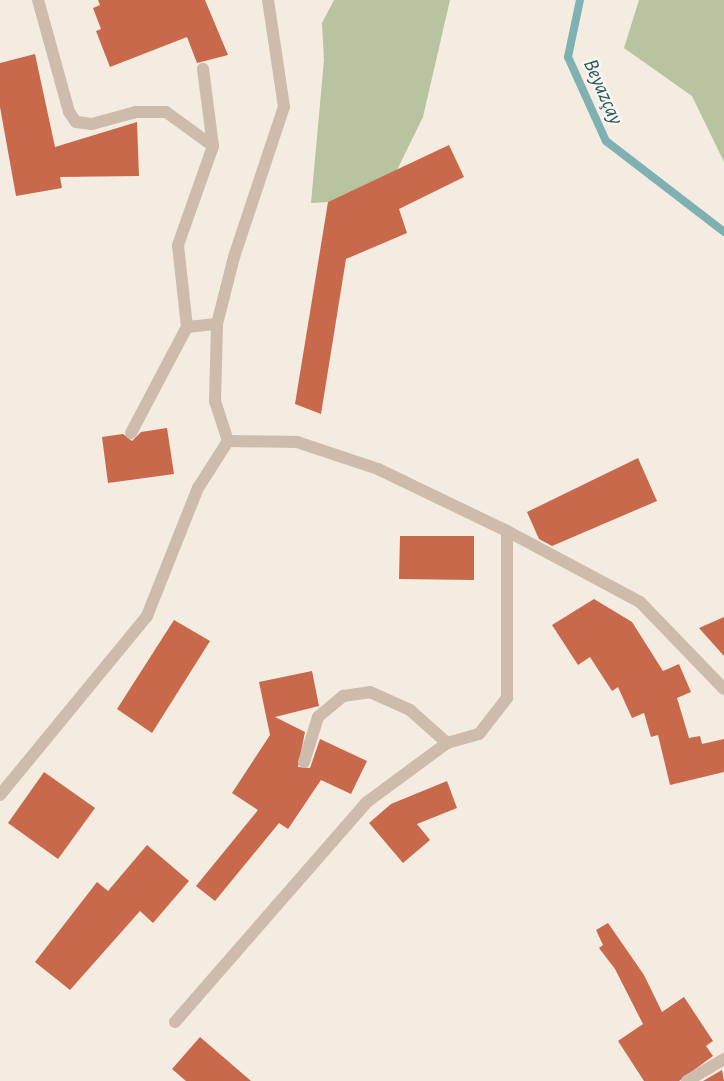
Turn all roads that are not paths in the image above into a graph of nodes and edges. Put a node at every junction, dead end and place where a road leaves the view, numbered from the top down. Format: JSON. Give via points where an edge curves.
{"nodes":[{"id":1,"x":38,"y":0,"type":"edge"},
{"id":2,"x":268,"y":0,"type":"edge"},
{"id":3,"x":203,"y":69,"type":"dead end"},
{"id":4,"x":213,"y":146,"type":"junction"},
{"id":5,"x":217,"y":324,"type":"junction"},
{"id":6,"x":187,"y":328,"type":"junction"},
{"id":7,"x":131,"y":433,"type":"dead end"},
{"id":8,"x":228,"y":442,"type":"junction"},
{"id":9,"x":508,"y":531,"type":"junction"},
{"id":10,"x":724,"y":689,"type":"edge"},
{"id":11,"x":447,"y":743,"type":"junction"},
{"id":12,"x":304,"y":762,"type":"dead end"},
{"id":13,"x":0,"y":795,"type":"edge"},
{"id":14,"x":175,"y":1022,"type":"dead end"},
{"id":15,"x":724,"y":1059,"type":"edge"},
{"id":16,"x":687,"y":1081,"type":"edge"}],
"edges":[{"from":1,"to":4,"type":"street","via":[[69,112],[76,122],[92,124],[136,112],[166,112]]},
{"from":2,"to":5,"type":"street","via":[[284,107],[234,257]]},
{"from":3,"to":4,"type":"street"},
{"from":4,"to":6,"type":"street","via":[[178,245]]},
{"from":5,"to":6,"type":"street"},
{"from":5,"to":8,"type":"street","via":[[215,401]]},
{"from":6,"to":7,"type":"street"},
{"from":8,"to":9,"type":"street","via":[[297,442],[378,469]]},
{"from":8,"to":13,"type":"street","via":[[198,488],[148,616]]},
{"from":9,"to":10,"type":"street","via":[[640,602]]},
{"from":9,"to":11,"type":"street","via":[[507,698],[479,734]]},
{"from":11,"to":12,"type":"street","via":[[410,710],[370,692],[343,696],[318,717]]},
{"from":11,"to":14,"type":"street","via":[[367,802]]},
{"from":15,"to":16,"type":"street"}]}
